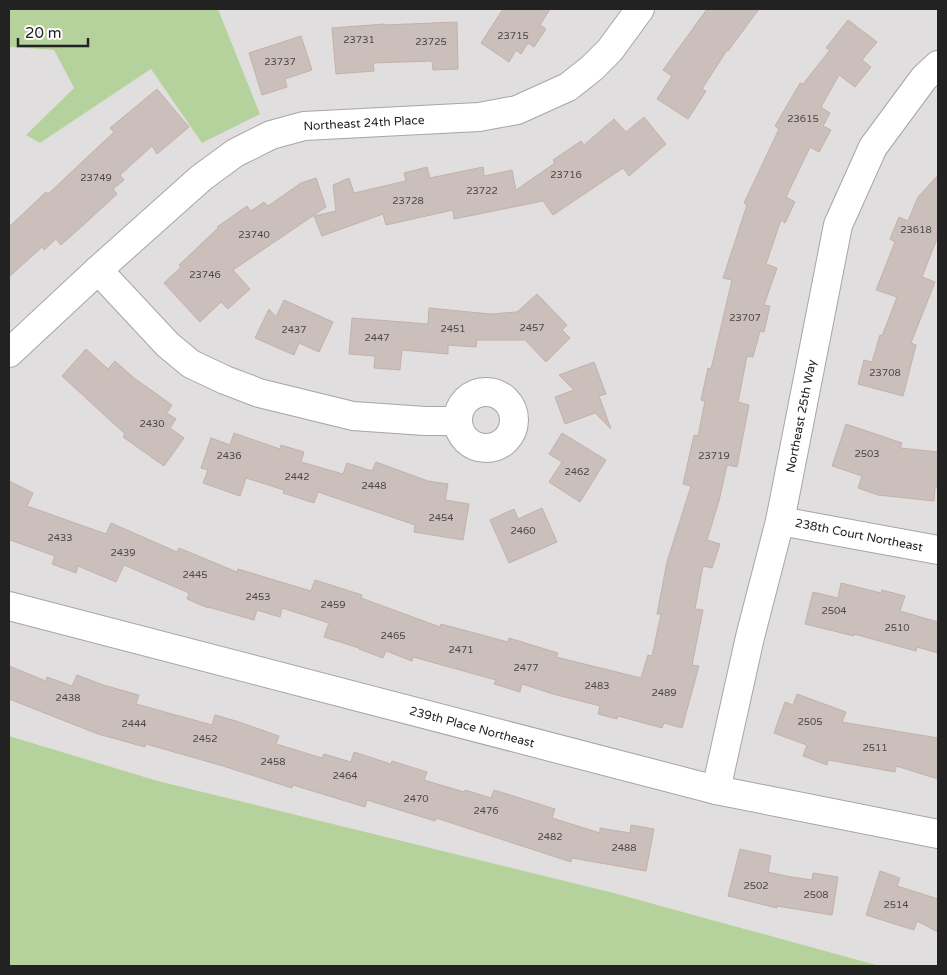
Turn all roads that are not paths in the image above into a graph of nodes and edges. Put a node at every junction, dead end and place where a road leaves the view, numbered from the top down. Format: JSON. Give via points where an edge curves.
{"nodes":[{"id":1,"x":639,"y":9,"type":"edge"},
{"id":2,"x":938,"y":66,"type":"edge"},
{"id":3,"x":98,"y":270,"type":"junction"},
{"id":4,"x":9,"y":353,"type":"edge"},
{"id":5,"x":457,"y":421,"type":"dead end"},
{"id":6,"x":780,"y":521,"type":"junction"},
{"id":7,"x":938,"y":550,"type":"edge"},
{"id":8,"x":9,"y":606,"type":"edge"},
{"id":9,"x":716,"y":790,"type":"junction"},
{"id":10,"x":938,"y":834,"type":"edge"}],
"edges":[{"from":1,"to":3,"type":"street","name":"Northeast 24th Place","via":[[610,50],[568,88],[517,110],[479,117],[304,126],[271,135],[235,153],[201,178]]},
{"from":2,"to":6,"type":"street","name":"Northeast 25th Way","via":[[924,78],[873,147],[838,226]]},
{"from":3,"to":4,"type":"street","name":"Northeast 24th Place"},
{"from":3,"to":5,"type":"street","via":[[168,345],[191,364],[225,380],[259,393],[352,416]]},
{"from":6,"to":7,"type":"street","name":"238th Court Northeast"},
{"from":6,"to":9,"type":"street","name":"Northeast 25th Way"},
{"from":8,"to":9,"type":"street","name":"239th Place Northeast"},
{"from":9,"to":10,"type":"street","name":"239th Place Northeast"}]}
